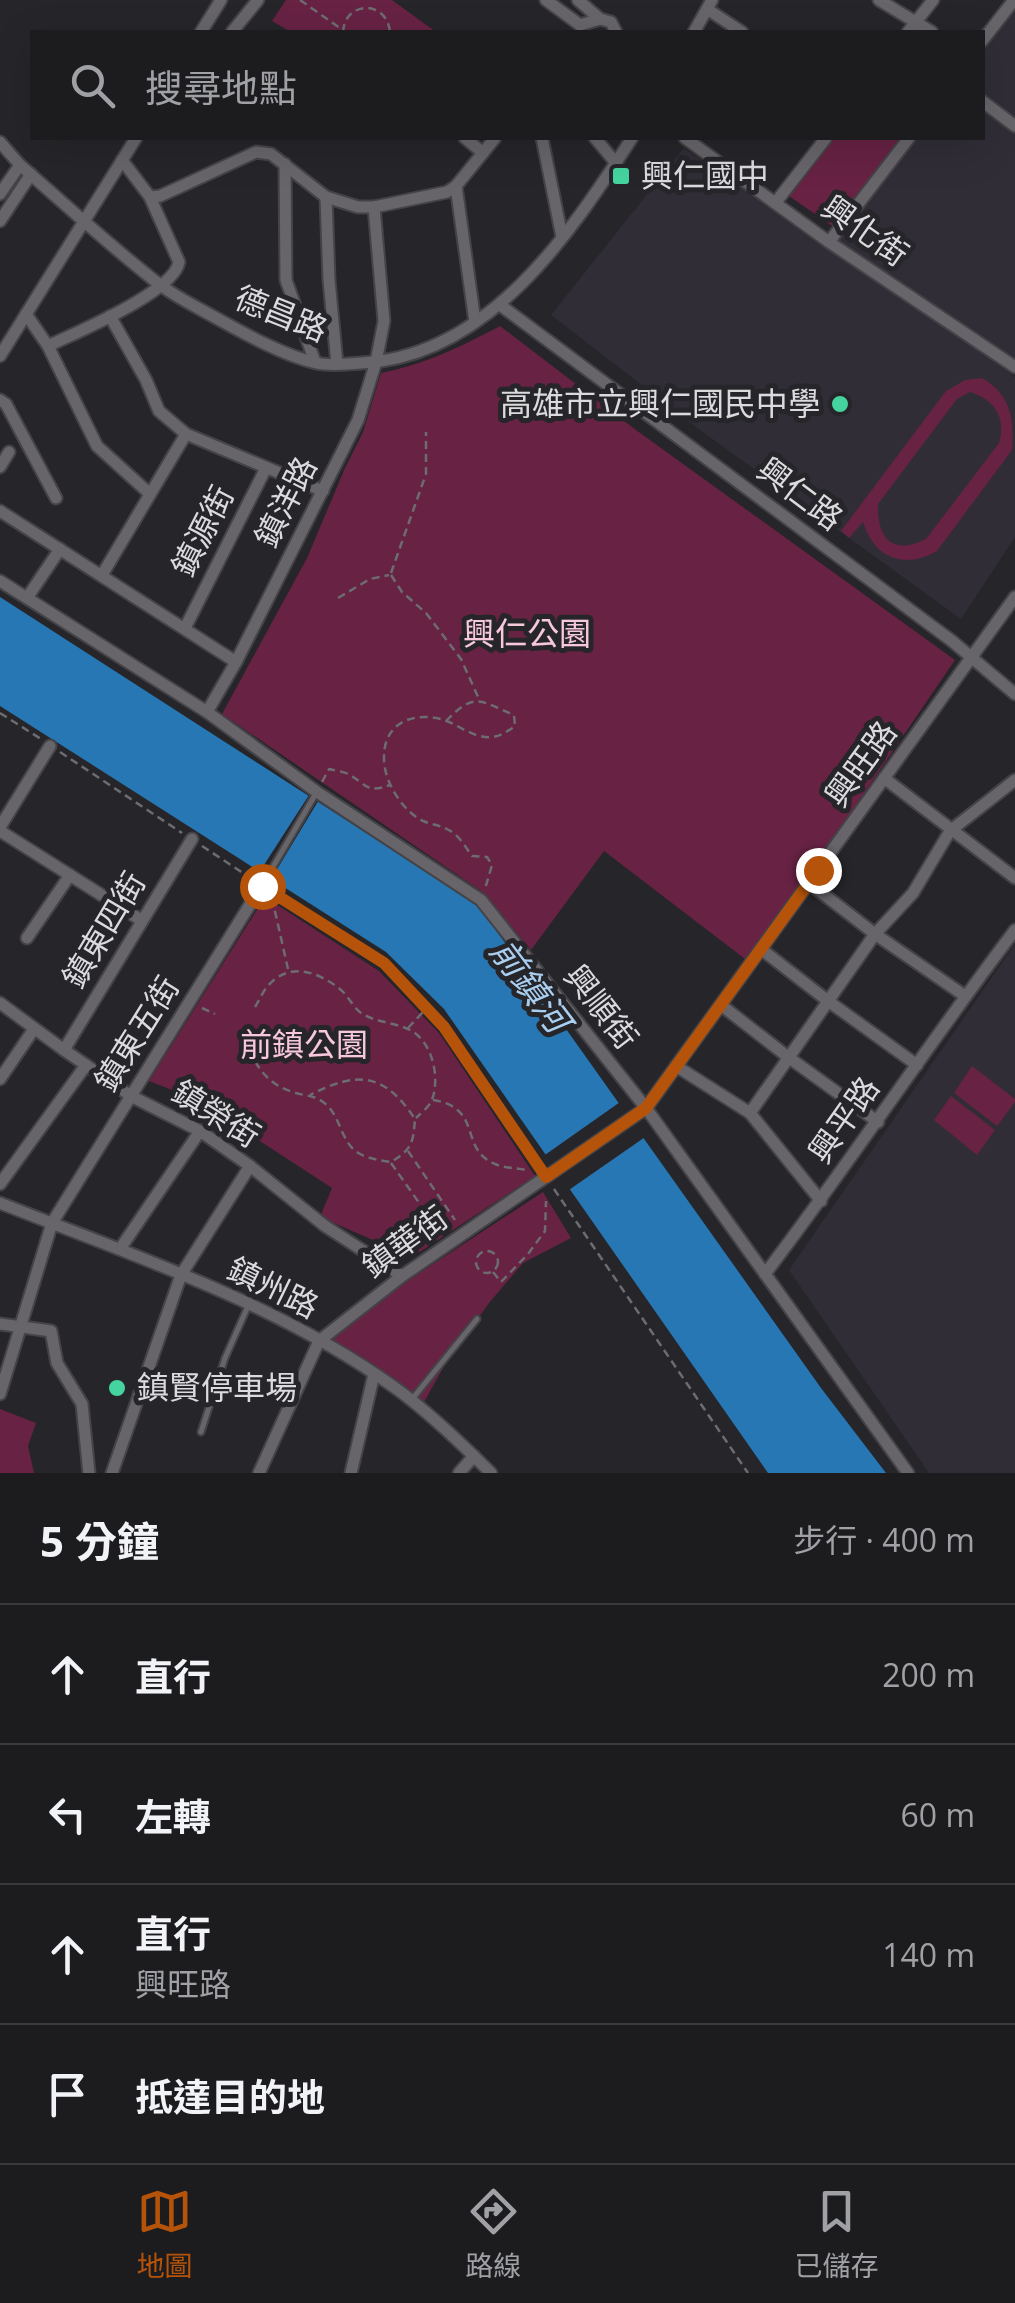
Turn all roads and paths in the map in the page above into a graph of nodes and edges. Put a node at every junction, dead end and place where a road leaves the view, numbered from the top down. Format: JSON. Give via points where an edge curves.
{"nodes":[{"id":1,"x":221,"y":0,"type":"edge"},
{"id":2,"x":258,"y":0,"type":"edge"},
{"id":3,"x":300,"y":0,"type":"edge"},
{"id":4,"x":546,"y":0,"type":"edge"},
{"id":5,"x":578,"y":0,"type":"edge"},
{"id":6,"x":880,"y":0,"type":"edge"},
{"id":7,"x":932,"y":0,"type":"edge"},
{"id":8,"x":1014,"y":0,"type":"edge"},
{"id":9,"x":709,"y":4,"type":"edge"},
{"id":10,"x":600,"y":19,"type":"junction"},
{"id":11,"x":912,"y":28,"type":"edge"},
{"id":12,"x":577,"y":29,"type":"edge"},
{"id":13,"x":202,"y":30,"type":"edge"},
{"id":14,"x":234,"y":30,"type":"edge"},
{"id":15,"x":341,"y":30,"type":"edge"},
{"id":16,"x":342,"y":30,"type":"edge"},
{"id":17,"x":390,"y":30,"type":"edge"},
{"id":18,"x":615,"y":30,"type":"edge"},
{"id":19,"x":695,"y":30,"type":"edge"},
{"id":20,"x":740,"y":30,"type":"edge"},
{"id":21,"x":985,"y":37,"type":"edge"},
{"id":22,"x":985,"y":103,"type":"edge"},
{"id":23,"x":1015,"y":126,"type":"edge"},
{"id":24,"x":135,"y":140,"type":"edge"},
{"id":25,"x":468,"y":140,"type":"edge"},
{"id":26,"x":493,"y":140,"type":"edge"},
{"id":27,"x":542,"y":140,"type":"edge"},
{"id":28,"x":597,"y":140,"type":"edge"},
{"id":29,"x":631,"y":140,"type":"edge"},
{"id":30,"x":688,"y":140,"type":"edge"},
{"id":31,"x":824,"y":140,"type":"edge"},
{"id":32,"x":907,"y":140,"type":"edge"},
{"id":33,"x":0,"y":142,"type":"edge"},
{"id":34,"x":483,"y":152,"type":"junction"},
{"id":35,"x":122,"y":160,"type":"junction"},
{"id":36,"x":616,"y":163,"type":"junction"},
{"id":37,"x":20,"y":164,"type":"junction"},
{"id":38,"x":285,"y":164,"type":"junction"},
{"id":39,"x":31,"y":174,"type":"junction"},
{"id":40,"x":456,"y":186,"type":"junction"},
{"id":41,"x":0,"y":194,"type":"edge"},
{"id":42,"x":150,"y":197,"type":"junction"},
{"id":43,"x":326,"y":197,"type":"junction"},
{"id":44,"x":776,"y":202,"type":"junction"},
{"id":45,"x":374,"y":206,"type":"junction"},
{"id":46,"x":0,"y":220,"type":"edge"},
{"id":47,"x":85,"y":220,"type":"junction"},
{"id":48,"x":562,"y":237,"type":"junction"},
{"id":49,"x":829,"y":242,"type":"junction"},
{"id":50,"x":161,"y":286,"type":"junction"},
{"id":51,"x":500,"y":305,"type":"junction"},
{"id":52,"x":26,"y":314,"type":"junction"},
{"id":53,"x":110,"y":316,"type":"junction"},
{"id":54,"x":475,"y":322,"type":"junction"},
{"id":55,"x":48,"y":346,"type":"junction"},
{"id":56,"x":0,"y":356,"type":"edge"},
{"id":57,"x":315,"y":362,"type":"junction"},
{"id":58,"x":376,"y":362,"type":"junction"},
{"id":59,"x":337,"y":364,"type":"junction"},
{"id":60,"x":1015,"y":367,"type":"edge"},
{"id":61,"x":0,"y":400,"type":"edge"},
{"id":62,"x":426,"y":432,"type":"dead end"},
{"id":63,"x":186,"y":434,"type":"junction"},
{"id":64,"x":8,"y":452,"type":"dead end"},
{"id":65,"x":0,"y":466,"type":"edge"},
{"id":66,"x":266,"y":468,"type":"junction"},
{"id":67,"x":323,"y":491,"type":"junction"},
{"id":68,"x":150,"y":494,"type":"junction"},
{"id":69,"x":56,"y":498,"type":"dead end"},
{"id":70,"x":0,"y":511,"type":"edge"},
{"id":71,"x":60,"y":549,"type":"junction"},
{"id":72,"x":102,"y":575,"type":"junction"},
{"id":73,"x":390,"y":575,"type":"junction"},
{"id":74,"x":0,"y":581,"type":"edge"},
{"id":75,"x":1015,"y":597,"type":"edge"},
{"id":76,"x":27,"y":598,"type":"junction"},
{"id":77,"x":338,"y":598,"type":"dead end"},
{"id":78,"x":185,"y":628,"type":"junction"},
{"id":79,"x":972,"y":656,"type":"junction"},
{"id":80,"x":236,"y":662,"type":"junction"},
{"id":81,"x":1015,"y":694,"type":"edge"},
{"id":82,"x":479,"y":700,"type":"junction"},
{"id":83,"x":0,"y":712,"type":"edge"},
{"id":84,"x":207,"y":712,"type":"junction"},
{"id":85,"x":446,"y":720,"type":"junction"},
{"id":86,"x":50,"y":746,"type":"junction"},
{"id":87,"x":884,"y":778,"type":"junction"},
{"id":88,"x":1015,"y":780,"type":"edge"},
{"id":89,"x":391,"y":785,"type":"junction"},
{"id":90,"x":316,"y":794,"type":"junction"},
{"id":91,"x":0,"y":829,"type":"edge"},
{"id":92,"x":950,"y":831,"type":"junction"},
{"id":93,"x":192,"y":839,"type":"junction"},
{"id":94,"x":70,"y":875,"type":"junction"},
{"id":95,"x":1015,"y":878,"type":"edge"},
{"id":96,"x":265,"y":880,"type":"junction"},
{"id":97,"x":809,"y":883,"type":"junction"},
{"id":98,"x":272,"y":898,"type":"dead end"},
{"id":99,"x":481,"y":900,"type":"junction"},
{"id":100,"x":141,"y":920,"type":"junction"},
{"id":101,"x":1015,"y":930,"type":"edge"},
{"id":102,"x":876,"y":934,"type":"junction"},
{"id":103,"x":27,"y":938,"type":"dead end"},
{"id":104,"x":761,"y":949,"type":"junction"},
{"id":105,"x":288,"y":970,"type":"junction"},
{"id":106,"x":965,"y":996,"type":"junction"},
{"id":107,"x":828,"y":1001,"type":"junction"},
{"id":108,"x":0,"y":1003,"type":"edge"},
{"id":109,"x":721,"y":1004,"type":"junction"},
{"id":110,"x":200,"y":1006,"type":"dead end"},
{"id":111,"x":256,"y":1008,"type":"dead end"},
{"id":112,"x":424,"y":1010,"type":"dead end"},
{"id":113,"x":214,"y":1014,"type":"dead end"},
{"id":114,"x":34,"y":1028,"type":"junction"},
{"id":115,"x":407,"y":1029,"type":"junction"},
{"id":116,"x":64,"y":1050,"type":"junction"},
{"id":117,"x":249,"y":1050,"type":"dead end"},
{"id":118,"x":788,"y":1058,"type":"junction"},
{"id":119,"x":86,"y":1065,"type":"junction"},
{"id":120,"x":917,"y":1065,"type":"junction"},
{"id":121,"x":676,"y":1066,"type":"junction"},
{"id":122,"x":0,"y":1078,"type":"edge"},
{"id":123,"x":131,"y":1096,"type":"junction"},
{"id":124,"x":310,"y":1096,"type":"junction"},
{"id":125,"x":432,"y":1100,"type":"junction"},
{"id":126,"x":646,"y":1108,"type":"junction"},
{"id":127,"x":750,"y":1113,"type":"junction"},
{"id":128,"x":415,"y":1119,"type":"junction"},
{"id":129,"x":878,"y":1122,"type":"junction"},
{"id":130,"x":200,"y":1132,"type":"junction"},
{"id":131,"x":408,"y":1151,"type":"junction"},
{"id":132,"x":391,"y":1162,"type":"junction"},
{"id":133,"x":250,"y":1166,"type":"junction"},
{"id":134,"x":526,"y":1170,"type":"dead end"},
{"id":135,"x":546,"y":1177,"type":"junction"},
{"id":136,"x":0,"y":1184,"type":"edge"},
{"id":137,"x":546,"y":1200,"type":"dead end"},
{"id":138,"x":821,"y":1200,"type":"junction"},
{"id":139,"x":1,"y":1208,"type":"edge"},
{"id":140,"x":455,"y":1220,"type":"dead end"},
{"id":141,"x":52,"y":1224,"type":"junction"},
{"id":142,"x":438,"y":1232,"type":"dead end"},
{"id":143,"x":478,"y":1247,"type":"dead end"},
{"id":144,"x":120,"y":1249,"type":"junction"},
{"id":145,"x":482,"y":1252,"type":"junction"},
{"id":146,"x":493,"y":1272,"type":"junction"},
{"id":147,"x":765,"y":1274,"type":"junction"},
{"id":148,"x":182,"y":1275,"type":"junction"},
{"id":149,"x":402,"y":1276,"type":"junction"},
{"id":150,"x":249,"y":1304,"type":"junction"},
{"id":151,"x":477,"y":1319,"type":"dead end"},
{"id":152,"x":0,"y":1324,"type":"edge"},
{"id":153,"x":21,"y":1328,"type":"junction"},
{"id":154,"x":319,"y":1341,"type":"junction"},
{"id":155,"x":4,"y":1372,"type":"edge"},
{"id":156,"x":374,"y":1374,"type":"junction"},
{"id":157,"x":0,"y":1394,"type":"edge"},
{"id":158,"x":411,"y":1400,"type":"junction"},
{"id":159,"x":201,"y":1432,"type":"dead end"},
{"id":160,"x":474,"y":1456,"type":"junction"},
{"id":161,"x":89,"y":1473,"type":"edge"},
{"id":162,"x":112,"y":1473,"type":"edge"},
{"id":163,"x":260,"y":1473,"type":"edge"},
{"id":164,"x":351,"y":1473,"type":"edge"},
{"id":165,"x":459,"y":1473,"type":"edge"},
{"id":166,"x":491,"y":1473,"type":"edge"},
{"id":167,"x":748,"y":1473,"type":"edge"},
{"id":168,"x":908,"y":1473,"type":"edge"}],
"edges":[{"from":1,"to":13,"type":"street"},
{"from":2,"to":14,"type":"street"},
{"from":3,"to":15,"type":"path"},
{"from":4,"to":12,"type":"street"},
{"from":5,"to":10,"type":"street"},
{"from":6,"to":11,"type":"street"},
{"from":7,"to":11,"type":"street"},
{"from":8,"to":21,"type":"street"},
{"from":9,"to":19,"type":"street"},
{"from":9,"to":20,"type":"street"},
{"from":10,"to":12,"type":"street"},
{"from":10,"to":18,"type":"street"},
{"from":16,"to":17,"type":"path","via":[[354,9],[370,6],[384,14]]},
{"from":22,"to":23,"type":"street"},
{"from":24,"to":35,"type":"street"},
{"from":25,"to":34,"type":"street"},
{"from":26,"to":34,"type":"street"},
{"from":27,"to":48,"type":"street"},
{"from":28,"to":36,"type":"street"},
{"from":29,"to":36,"type":"street","name":"德昌路"},
{"from":30,"to":44,"type":"street","name":"興化街"},
{"from":31,"to":44,"type":"street"},
{"from":32,"to":49,"type":"street"},
{"from":33,"to":37,"type":"street","name":"德昌路"},
{"from":34,"to":40,"type":"street"},
{"from":35,"to":42,"type":"street"},
{"from":35,"to":47,"type":"street"},
{"from":36,"to":48,"type":"street","name":"德昌路"},
{"from":37,"to":39,"type":"street","name":"德昌路"},
{"from":37,"to":41,"type":"street"},
{"from":38,"to":42,"type":"street","via":[[256,152]]},
{"from":38,"to":43,"type":"street"},
{"from":38,"to":57,"type":"street","via":[[286,280]]},
{"from":39,"to":46,"type":"street"},
{"from":39,"to":47,"type":"street","name":"德昌路"},
{"from":40,"to":45,"type":"street"},
{"from":40,"to":54,"type":"street"},
{"from":42,"to":50,"type":"street","via":[[179,262]]},
{"from":43,"to":45,"type":"street"},
{"from":43,"to":59,"type":"street"},
{"from":44,"to":49,"type":"street","name":"興化街"},
{"from":45,"to":58,"type":"street","name":"鎮洋路","via":[[384,321]]},
{"from":47,"to":50,"type":"street","name":"德昌路"},
{"from":47,"to":52,"type":"street"},
{"from":48,"to":51,"type":"street","name":"德昌路"},
{"from":49,"to":60,"type":"street","name":"興化街"},
{"from":50,"to":53,"type":"street"},
{"from":50,"to":57,"type":"street","name":"德昌路","via":[[252,338]]},
{"from":51,"to":54,"type":"street","name":"德昌路"},
{"from":51,"to":79,"type":"street","name":"興仁路"},
{"from":52,"to":55,"type":"street"},
{"from":52,"to":56,"type":"street"},
{"from":53,"to":55,"type":"street"},
{"from":53,"to":63,"type":"street","via":[[159,411]]},
{"from":54,"to":58,"type":"street","name":"德昌路","via":[[444,341]]},
{"from":55,"to":68,"type":"street","via":[[97,446]]},
{"from":57,"to":59,"type":"street","name":"德昌路"},
{"from":58,"to":59,"type":"street","name":"德昌路"},
{"from":58,"to":67,"type":"street","name":"鎮洋路","via":[[358,420]]},
{"from":61,"to":69,"type":"street"},
{"from":62,"to":73,"type":"path","via":[[426,474]]},
{"from":63,"to":66,"type":"street","name":"鎮源街"},
{"from":63,"to":68,"type":"street","name":"鎮源街"},
{"from":64,"to":65,"type":"street"},
{"from":66,"to":67,"type":"street"},
{"from":66,"to":78,"type":"street","name":"鎮源街"},
{"from":67,"to":80,"type":"street","name":"鎮洋路"},
{"from":68,"to":72,"type":"street","name":"鎮源街"},
{"from":70,"to":71,"type":"street"},
{"from":71,"to":72,"type":"street"},
{"from":71,"to":76,"type":"street"},
{"from":72,"to":78,"type":"street"},
{"from":73,"to":77,"type":"path"},
{"from":73,"to":82,"type":"path","via":[[461,658]]},
{"from":74,"to":76,"type":"street","name":"興順街"},
{"from":75,"to":79,"type":"street","name":"興旺路"},
{"from":76,"to":84,"type":"street","name":"興順街"},
{"from":78,"to":80,"type":"street"},
{"from":79,"to":81,"type":"street","name":"興仁路"},
{"from":79,"to":87,"type":"street","name":"興旺路"},
{"from":80,"to":84,"type":"street","name":"鎮洋路"},
{"from":82,"to":85,"type":"path"},
{"from":82,"to":85,"type":"path","via":[[514,715],[515,726],[500,737],[480,736]]},
{"from":83,"to":86,"type":"path"},
{"from":84,"to":90,"type":"street","name":"興順街"},
{"from":85,"to":89,"type":"path","via":[[402,719],[389,733],[384,756]]},
{"from":86,"to":91,"type":"street"},
{"from":86,"to":93,"type":"path"},
{"from":87,"to":92,"type":"street"},
{"from":87,"to":97,"type":"street","name":"興旺路"},
{"from":88,"to":92,"type":"street"},
{"from":89,"to":90,"type":"path","via":[[365,788],[330,769]]},
{"from":89,"to":99,"type":"path","via":[[420,820],[450,830],[472,856],[487,857],[492,865]]},
{"from":90,"to":96,"type":"lane"},
{"from":90,"to":99,"type":"street","name":"興順街"},
{"from":91,"to":94,"type":"street"},
{"from":92,"to":95,"type":"street"},
{"from":92,"to":102,"type":"street","via":[[913,893]]},
{"from":93,"to":96,"type":"path"},
{"from":93,"to":100,"type":"street","name":"鎮東四街"},
{"from":94,"to":100,"type":"street"},
{"from":94,"to":103,"type":"street"},
{"from":96,"to":123,"type":"street","name":"鎮東五街"},
{"from":96,"to":135,"type":"path","via":[[384,963],[444,1027]]},
{"from":97,"to":102,"type":"street"},
{"from":97,"to":104,"type":"street","name":"興旺路"},
{"from":98,"to":105,"type":"path"},
{"from":99,"to":126,"type":"street","name":"興順街"},
{"from":100,"to":116,"type":"street","name":"鎮東四街"},
{"from":101,"to":106,"type":"street","name":"興平路"},
{"from":102,"to":106,"type":"street"},
{"from":102,"to":107,"type":"street"},
{"from":104,"to":107,"type":"street"},
{"from":104,"to":109,"type":"street","name":"興旺路"},
{"from":105,"to":111,"type":"path","via":[[267,986]]},
{"from":105,"to":115,"type":"path","via":[[323,978],[359,1012]]},
{"from":106,"to":120,"type":"street","name":"興平路"},
{"from":107,"to":118,"type":"street"},
{"from":107,"to":120,"type":"street"},
{"from":108,"to":114,"type":"street","name":"鎮榮街"},
{"from":109,"to":118,"type":"street"},
{"from":109,"to":121,"type":"street","name":"興旺路"},
{"from":110,"to":113,"type":"path"},
{"from":112,"to":115,"type":"path"},
{"from":114,"to":116,"type":"street","name":"鎮榮街"},
{"from":114,"to":122,"type":"street"},
{"from":115,"to":125,"type":"path","via":[[435,1066]]},
{"from":116,"to":119,"type":"street","name":"鎮榮街"},
{"from":117,"to":124,"type":"path","via":[[270,1082]]},
{"from":118,"to":127,"type":"street"},
{"from":118,"to":129,"type":"street"},
{"from":119,"to":123,"type":"street","name":"鎮榮街"},
{"from":119,"to":136,"type":"street"},
{"from":120,"to":129,"type":"street","name":"興平路"},
{"from":121,"to":126,"type":"street","name":"興旺路"},
{"from":121,"to":127,"type":"street"},
{"from":123,"to":130,"type":"street","name":"鎮榮街"},
{"from":123,"to":141,"type":"street","name":"鎮東五街"},
{"from":124,"to":128,"type":"path","via":[[360,1078],[384,1086]]},
{"from":124,"to":132,"type":"path","via":[[331,1108],[353,1150]]},
{"from":125,"to":128,"type":"path"},
{"from":125,"to":134,"type":"path","via":[[464,1114],[476,1151],[494,1164]]},
{"from":126,"to":135,"type":"street","name":"鎮華街"},
{"from":126,"to":147,"type":"street","name":"興順街"},
{"from":127,"to":138,"type":"street"},
{"from":128,"to":131,"type":"path"},
{"from":129,"to":138,"type":"street","name":"興平路"},
{"from":130,"to":133,"type":"street","name":"鎮榮街"},
{"from":130,"to":144,"type":"street"},
{"from":131,"to":132,"type":"path"},
{"from":131,"to":140,"type":"path"},
{"from":132,"to":142,"type":"path"},
{"from":133,"to":148,"type":"street"},
{"from":133,"to":149,"type":"street","name":"鎮榮街"},
{"from":135,"to":149,"type":"street","name":"鎮華街"},
{"from":135,"to":167,"type":"path"},
{"from":137,"to":146,"type":"path","via":[[544,1231],[528,1254],[501,1282]]},
{"from":138,"to":147,"type":"street","name":"興平路"},
{"from":139,"to":141,"type":"street","name":"鎮州路"},
{"from":141,"to":144,"type":"street","name":"鎮州路"},
{"from":141,"to":153,"type":"street","name":"鎮東五街"},
{"from":143,"to":145,"type":"path"},
{"from":144,"to":148,"type":"street","name":"鎮州路"},
{"from":145,"to":146,"type":"path","via":[[497,1257]]},
{"from":145,"to":146,"type":"path","via":[[478,1268]]},
{"from":147,"to":168,"type":"street","name":"興順街"},
{"from":148,"to":150,"type":"street","name":"鎮州路"},
{"from":148,"to":162,"type":"street"},
{"from":149,"to":154,"type":"street","name":"鎮華街"},
{"from":150,"to":154,"type":"street","name":"鎮州路"},
{"from":150,"to":159,"type":"lane"},
{"from":151,"to":158,"type":"lane"},
{"from":152,"to":153,"type":"street"},
{"from":153,"to":155,"type":"street","name":"鎮東五街"},
{"from":153,"to":161,"type":"street","via":[[52,1331],[57,1364],[82,1404]]},
{"from":154,"to":156,"type":"street","name":"鎮州路"},
{"from":154,"to":163,"type":"street","name":"鎮華街"},
{"from":155,"to":157,"type":"street","name":"鎮東五街"},
{"from":156,"to":158,"type":"street","name":"鎮州路"},
{"from":156,"to":164,"type":"street"},
{"from":158,"to":160,"type":"street","name":"鎮州路"},
{"from":160,"to":165,"type":"street"},
{"from":160,"to":166,"type":"street","name":"鎮州路"}]}
